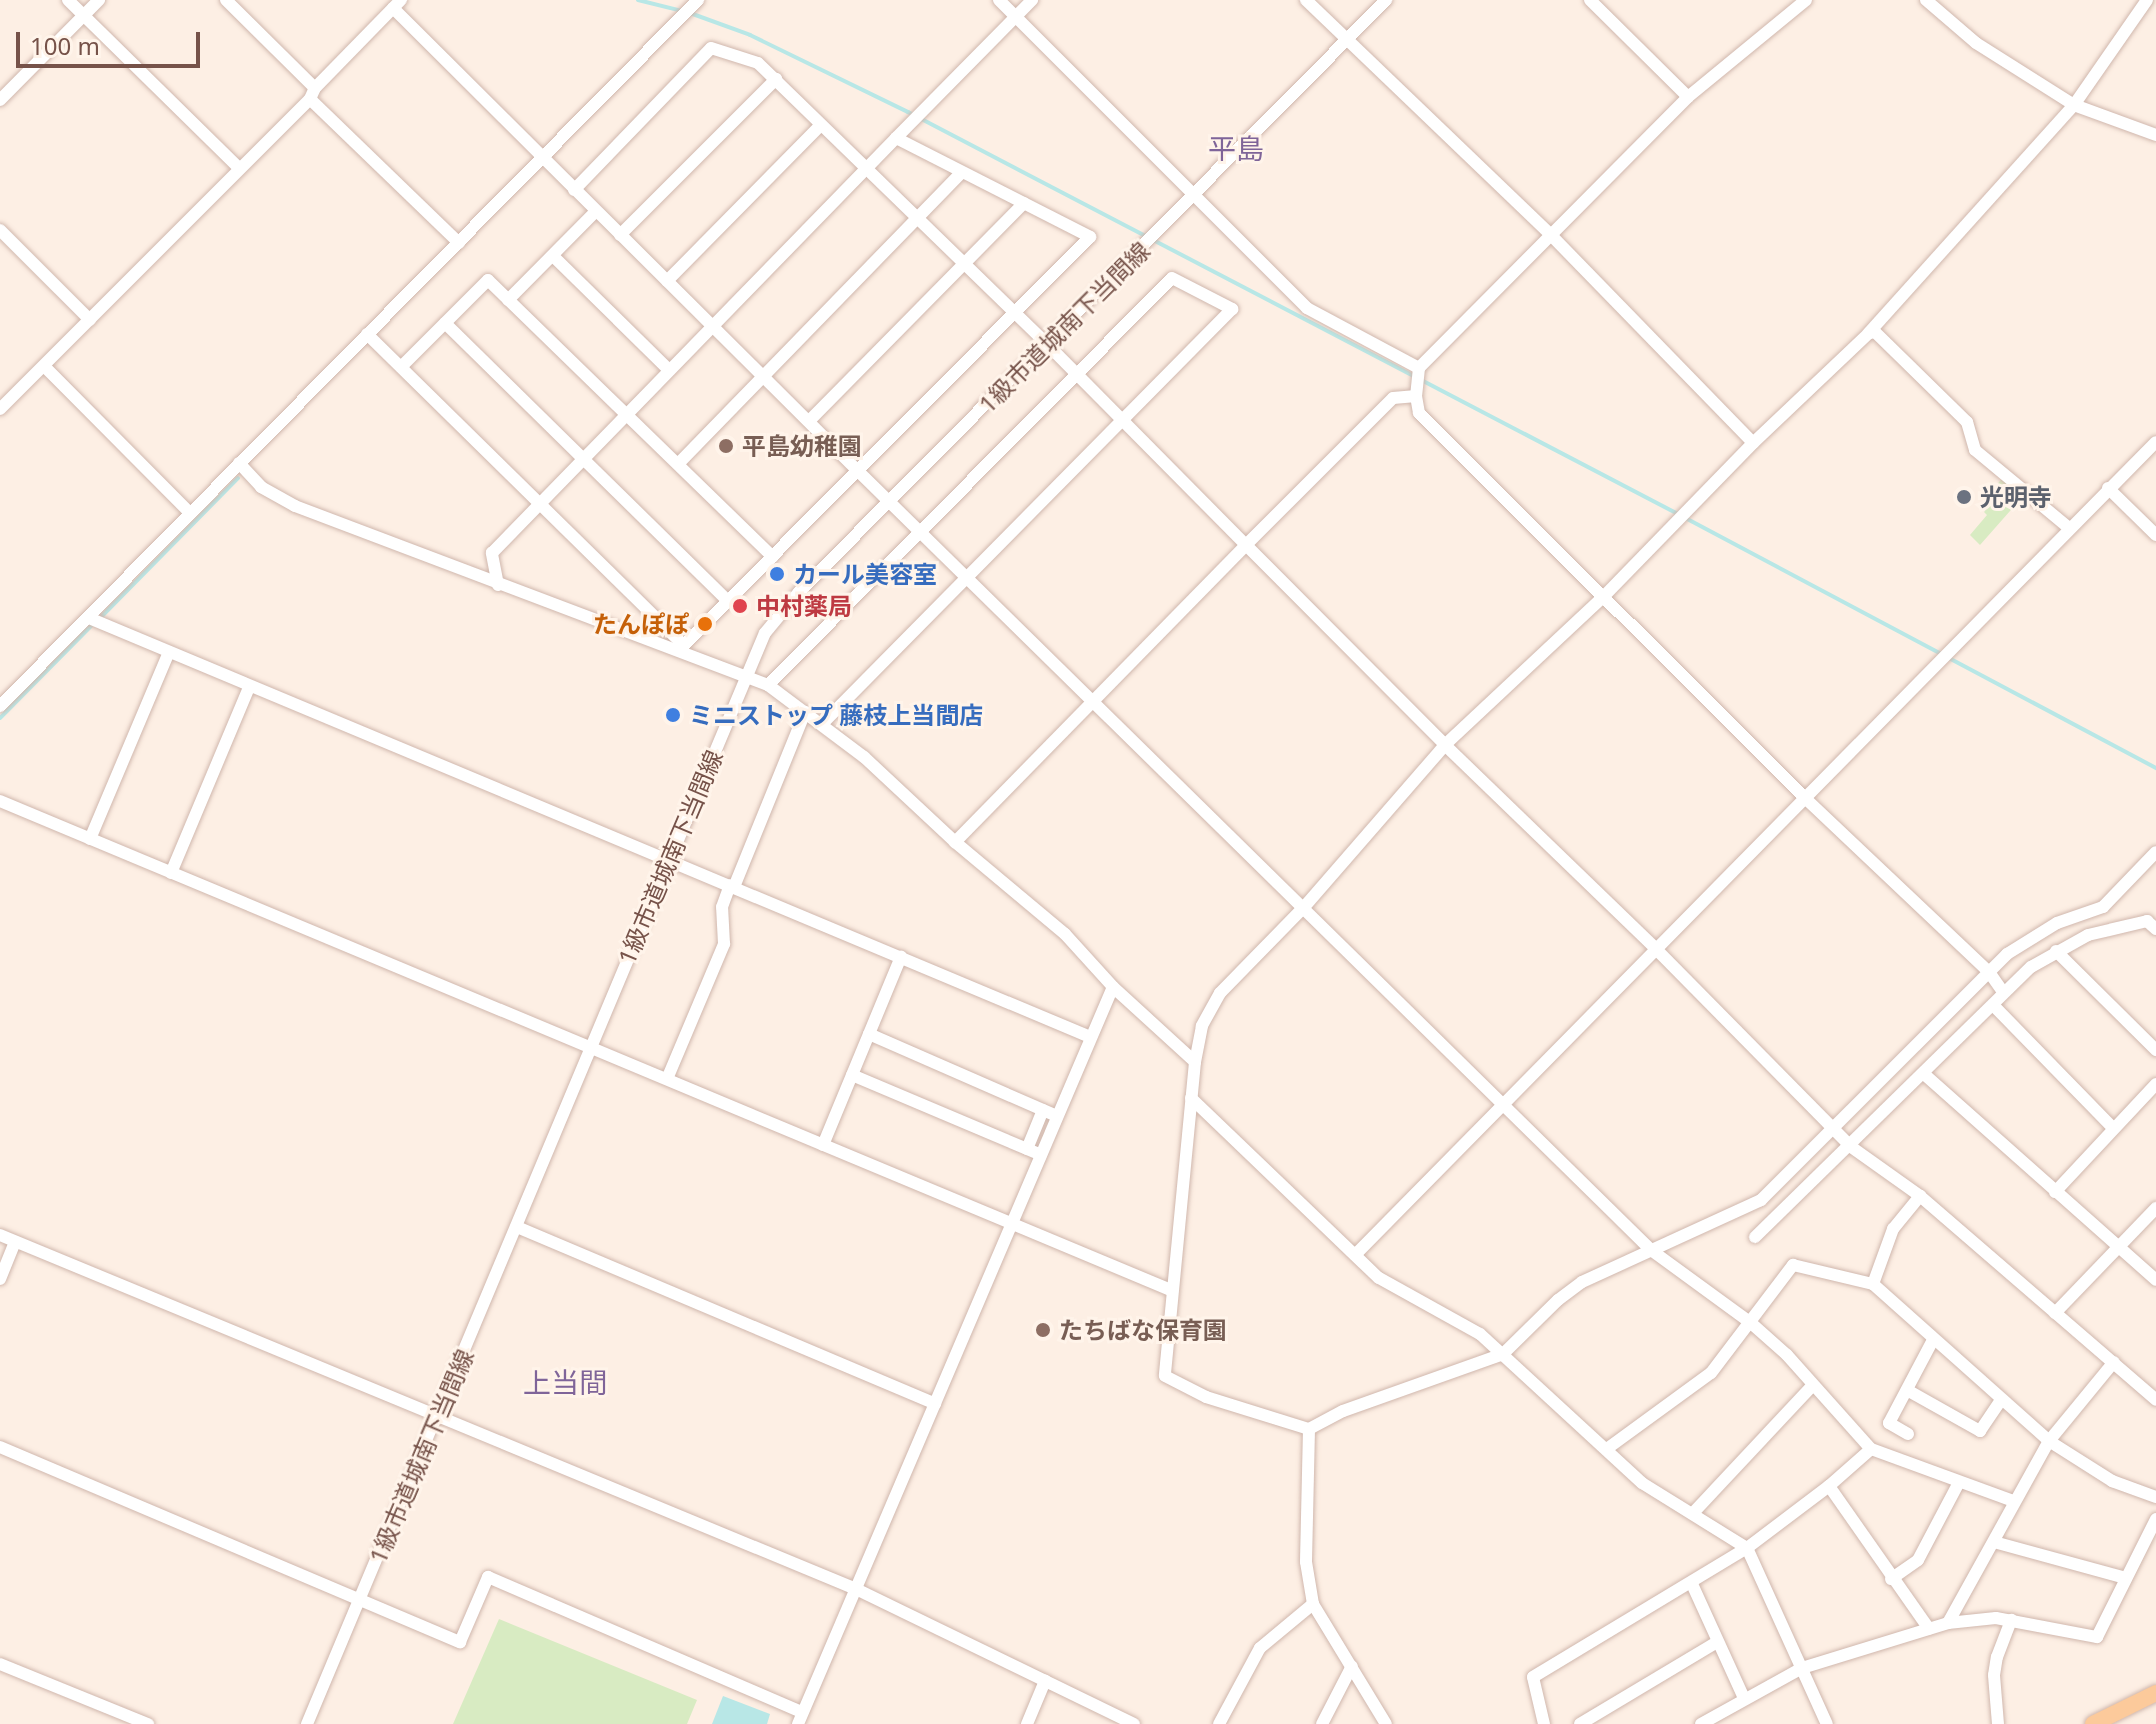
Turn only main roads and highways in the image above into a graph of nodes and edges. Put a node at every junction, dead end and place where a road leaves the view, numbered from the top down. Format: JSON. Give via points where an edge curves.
{"nodes":[{"id":1,"x":2156,"y":1693,"type":"edge"},
{"id":2,"x":2093,"y":1724,"type":"edge"}],
"edges":[{"from":1,"to":2,"type":"main road"}]}
